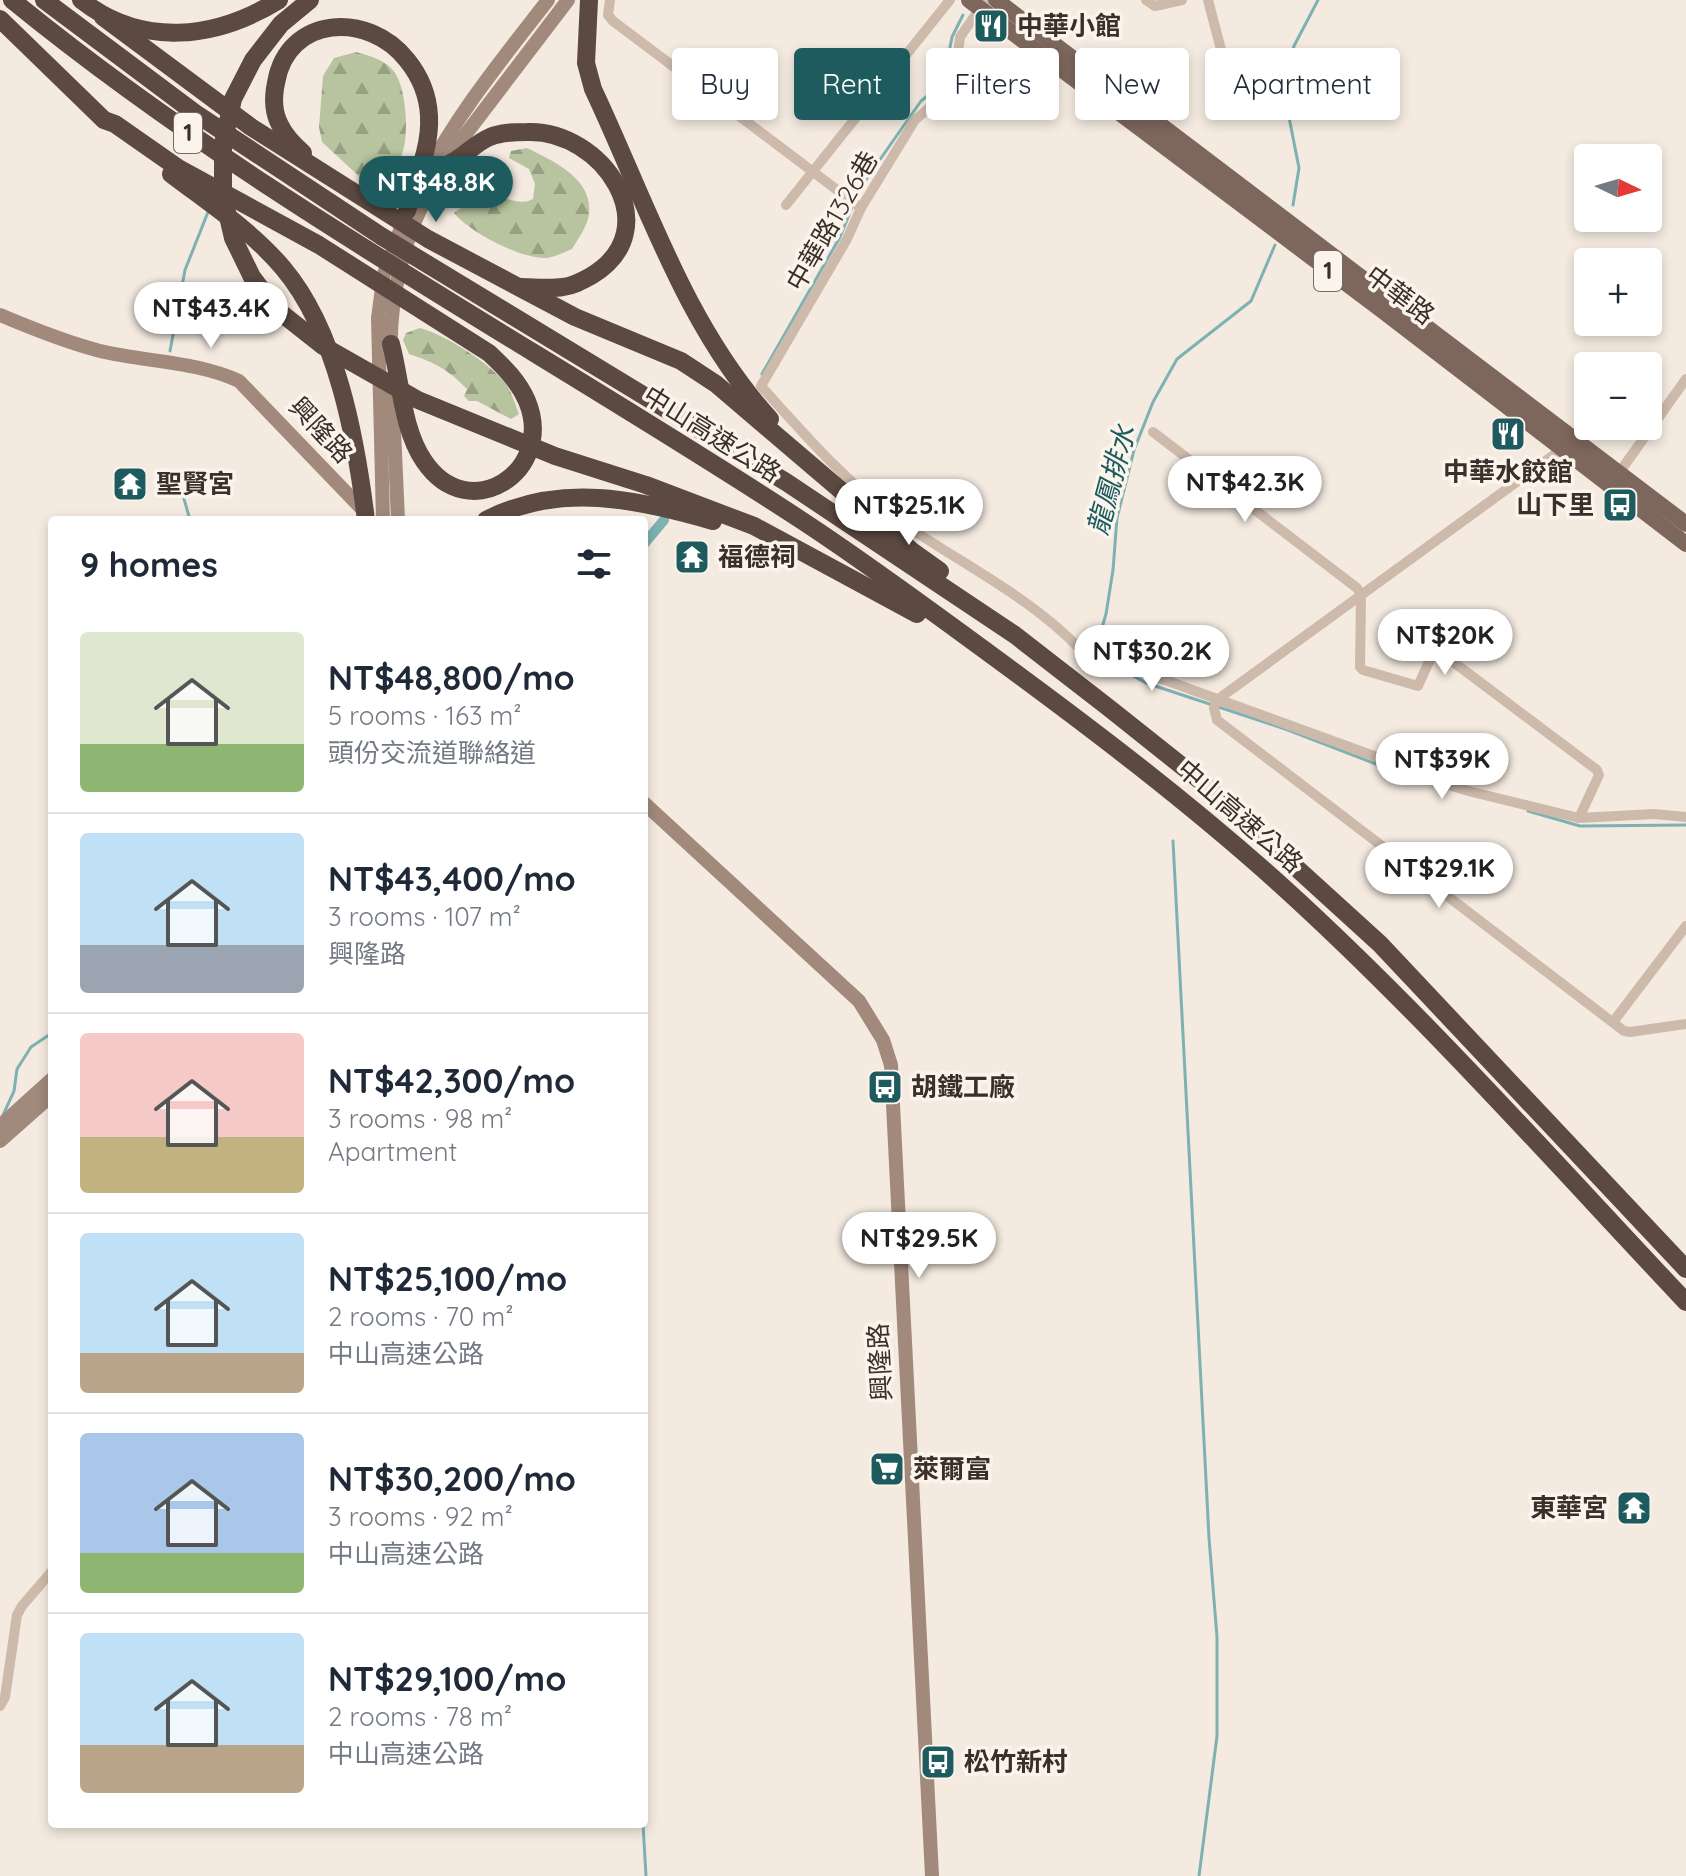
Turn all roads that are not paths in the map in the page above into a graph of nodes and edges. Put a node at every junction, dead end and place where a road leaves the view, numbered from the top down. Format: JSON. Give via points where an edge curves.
{"nodes":[{"id":1,"x":12,"y":0,"type":"edge"},
{"id":2,"x":44,"y":0,"type":"edge"},
{"id":3,"x":81,"y":0,"type":"edge"},
{"id":4,"x":279,"y":0,"type":"edge"},
{"id":5,"x":310,"y":0,"type":"edge"},
{"id":6,"x":548,"y":0,"type":"edge"},
{"id":7,"x":568,"y":0,"type":"edge"},
{"id":8,"x":589,"y":0,"type":"edge"},
{"id":9,"x":610,"y":0,"type":"edge"},
{"id":10,"x":950,"y":0,"type":"edge"},
{"id":11,"x":996,"y":0,"type":"edge"},
{"id":12,"x":1146,"y":0,"type":"edge"},
{"id":13,"x":1182,"y":0,"type":"edge"},
{"id":14,"x":1208,"y":0,"type":"edge"},
{"id":15,"x":978,"y":3,"type":"edge"},
{"id":16,"x":103,"y":17,"type":"junction"},
{"id":17,"x":0,"y":19,"type":"edge"},
{"id":18,"x":1221,"y":48,"type":"edge"},
{"id":19,"x":104,"y":120,"type":"junction"},
{"id":20,"x":449,"y":164,"type":"junction"},
{"id":21,"x":312,"y":165,"type":"junction"},
{"id":22,"x":813,"y":172,"type":"junction"},
{"id":23,"x":786,"y":205,"type":"dead end"},
{"id":24,"x":859,"y":207,"type":"junction"},
{"id":25,"x":407,"y":211,"type":"junction"},
{"id":26,"x":518,"y":287,"type":"junction"},
{"id":27,"x":0,"y":315,"type":"edge"},
{"id":28,"x":391,"y":344,"type":"junction"},
{"id":29,"x":1686,"y":379,"type":"edge"},
{"id":30,"x":1153,"y":432,"type":"dead end"},
{"id":31,"x":1568,"y":444,"type":"junction"},
{"id":32,"x":1615,"y":479,"type":"junction"},
{"id":33,"x":390,"y":480,"type":"junction"},
{"id":34,"x":839,"y":490,"type":"junction"},
{"id":35,"x":366,"y":516,"type":"edge"},
{"id":36,"x":369,"y":516,"type":"edge"},
{"id":37,"x":384,"y":516,"type":"edge"},
{"id":38,"x":397,"y":516,"type":"edge"},
{"id":39,"x":495,"y":516,"type":"edge"},
{"id":40,"x":1686,"y":524,"type":"edge"},
{"id":41,"x":774,"y":538,"type":"junction"},
{"id":42,"x":1686,"y":544,"type":"edge"},
{"id":43,"x":1361,"y":595,"type":"junction"},
{"id":44,"x":1015,"y":635,"type":"junction"},
{"id":45,"x":986,"y":651,"type":"junction"},
{"id":46,"x":1217,"y":700,"type":"junction"},
{"id":47,"x":648,"y":807,"type":"edge"},
{"id":48,"x":1686,"y":817,"type":"edge"},
{"id":49,"x":1579,"y":818,"type":"junction"},
{"id":50,"x":1686,"y":926,"type":"edge"},
{"id":51,"x":1613,"y":1022,"type":"junction"},
{"id":52,"x":1686,"y":1024,"type":"edge"},
{"id":53,"x":48,"y":1083,"type":"edge"},
{"id":54,"x":48,"y":1099,"type":"edge"},
{"id":55,"x":0,"y":1126,"type":"edge"},
{"id":56,"x":0,"y":1141,"type":"edge"},
{"id":57,"x":1686,"y":1269,"type":"edge"},
{"id":58,"x":1686,"y":1302,"type":"edge"},
{"id":59,"x":48,"y":1576,"type":"edge"},
{"id":60,"x":0,"y":1706,"type":"edge"},
{"id":61,"x":932,"y":1876,"type":"edge"}],
"edges":[{"from":1,"to":45,"type":"highway","name":"中山高速公路","number":"1","via":[[172,122],[412,280],[799,518]]},
{"from":2,"to":44,"type":"highway","name":"中山高速公路","number":"1","via":[[195,113],[381,236],[786,482]]},
{"from":3,"to":16,"type":"highway"},
{"from":4,"to":16,"type":"highway","via":[[238,22],[186,33],[143,29]]},
{"from":5,"to":41,"type":"highway","via":[[281,24],[253,60],[233,99],[223,144],[223,195],[233,238],[276,309],[323,346],[418,400],[555,456],[696,503]]},
{"from":6,"to":25,"type":"street","via":[[440,147]]},
{"from":7,"to":20,"type":"street","via":[[459,143]]},
{"from":8,"to":34,"type":"highway","via":[[586,63],[593,89],[705,330],[755,402]]},
{"from":9,"to":22,"type":"street","via":[[608,15],[613,21]]},
{"from":10,"to":22,"type":"street"},
{"from":11,"to":31,"type":"main road","name":"中華路","number":"1"},
{"from":12,"to":13,"type":"street","via":[[1155,6]]},
{"from":14,"to":18,"type":"street"},
{"from":15,"to":24,"type":"street","name":"中華路1326巷","via":[[960,37],[949,91],[915,120]]},
{"from":15,"to":31,"type":"main road","name":"中華路","number":"1"},
{"from":16,"to":21,"type":"highway","via":[[251,127]]},
{"from":17,"to":19,"type":"highway"},
{"from":19,"to":28,"type":"highway","via":[[178,168],[367,274],[489,353],[529,404],[532,436],[525,462],[511,478],[493,489],[463,489],[424,462],[409,425]]},
{"from":19,"to":35,"type":"highway","via":[[284,269],[315,320],[334,367],[352,428]]},
{"from":20,"to":26,"type":"highway","via":[[492,136],[556,134],[592,153],[618,184],[626,221],[615,255],[602,269],[564,287]]},
{"from":20,"to":28,"type":"street","via":[[429,192],[403,259]]},
{"from":21,"to":25,"type":"highway","via":[[289,139],[274,109],[278,72],[284,56],[300,41],[338,26],[359,27],[400,51],[415,70],[427,104],[425,154]]},
{"from":21,"to":26,"type":"highway","via":[[428,239]]},
{"from":22,"to":23,"type":"street"},
{"from":22,"to":24,"type":"street"},
{"from":24,"to":46,"type":"street","name":"中華路1326巷","via":[[847,239],[761,386],[831,464],[877,503],[1065,633],[1079,648],[1108,649],[1132,668]]},
{"from":25,"to":33,"type":"street","via":[[384,274],[378,318]]},
{"from":26,"to":34,"type":"highway","via":[[681,361],[716,384]]},
{"from":27,"to":36,"type":"street","name":"興隆路","via":[[85,347],[216,370],[239,381]]},
{"from":28,"to":33,"type":"street"},
{"from":29,"to":32,"type":"street"},
{"from":30,"to":43,"type":"street"},
{"from":31,"to":32,"type":"main road","name":"中華路","number":"1"},
{"from":31,"to":43,"type":"street"},
{"from":32,"to":40,"type":"main road","name":"中華路","number":"1"},
{"from":32,"to":42,"type":"main road","name":"中華路","number":"1"},
{"from":33,"to":37,"type":"street"},
{"from":33,"to":38,"type":"street"},
{"from":34,"to":44,"type":"highway"},
{"from":39,"to":41,"type":"highway","via":[[549,498],[593,498],[669,509]]},
{"from":41,"to":45,"type":"highway","via":[[877,591],[970,648]]},
{"from":43,"to":46,"type":"street"},
{"from":43,"to":49,"type":"street","via":[[1360,667],[1418,686],[1433,653],[1440,652],[1597,770]]},
{"from":44,"to":57,"type":"highway","name":"中山高速公路","number":"1","via":[[1202,782],[1337,904]]},
{"from":45,"to":58,"type":"highway","name":"中山高速公路","number":"1","via":[[1117,747],[1284,888],[1429,1028]]},
{"from":46,"to":49,"type":"street","via":[[1347,745],[1405,772]]},
{"from":46,"to":51,"type":"street","via":[[1217,720]]},
{"from":47,"to":61,"type":"street","name":"興隆路","via":[[859,1001],[883,1040],[891,1065]]},
{"from":48,"to":49,"type":"street"},
{"from":50,"to":51,"type":"street"},
{"from":51,"to":52,"type":"street","via":[[1630,1032]]},
{"from":53,"to":55,"type":"street"},
{"from":54,"to":56,"type":"street"},
{"from":59,"to":60,"type":"street","via":[[17,1615]]}]}
